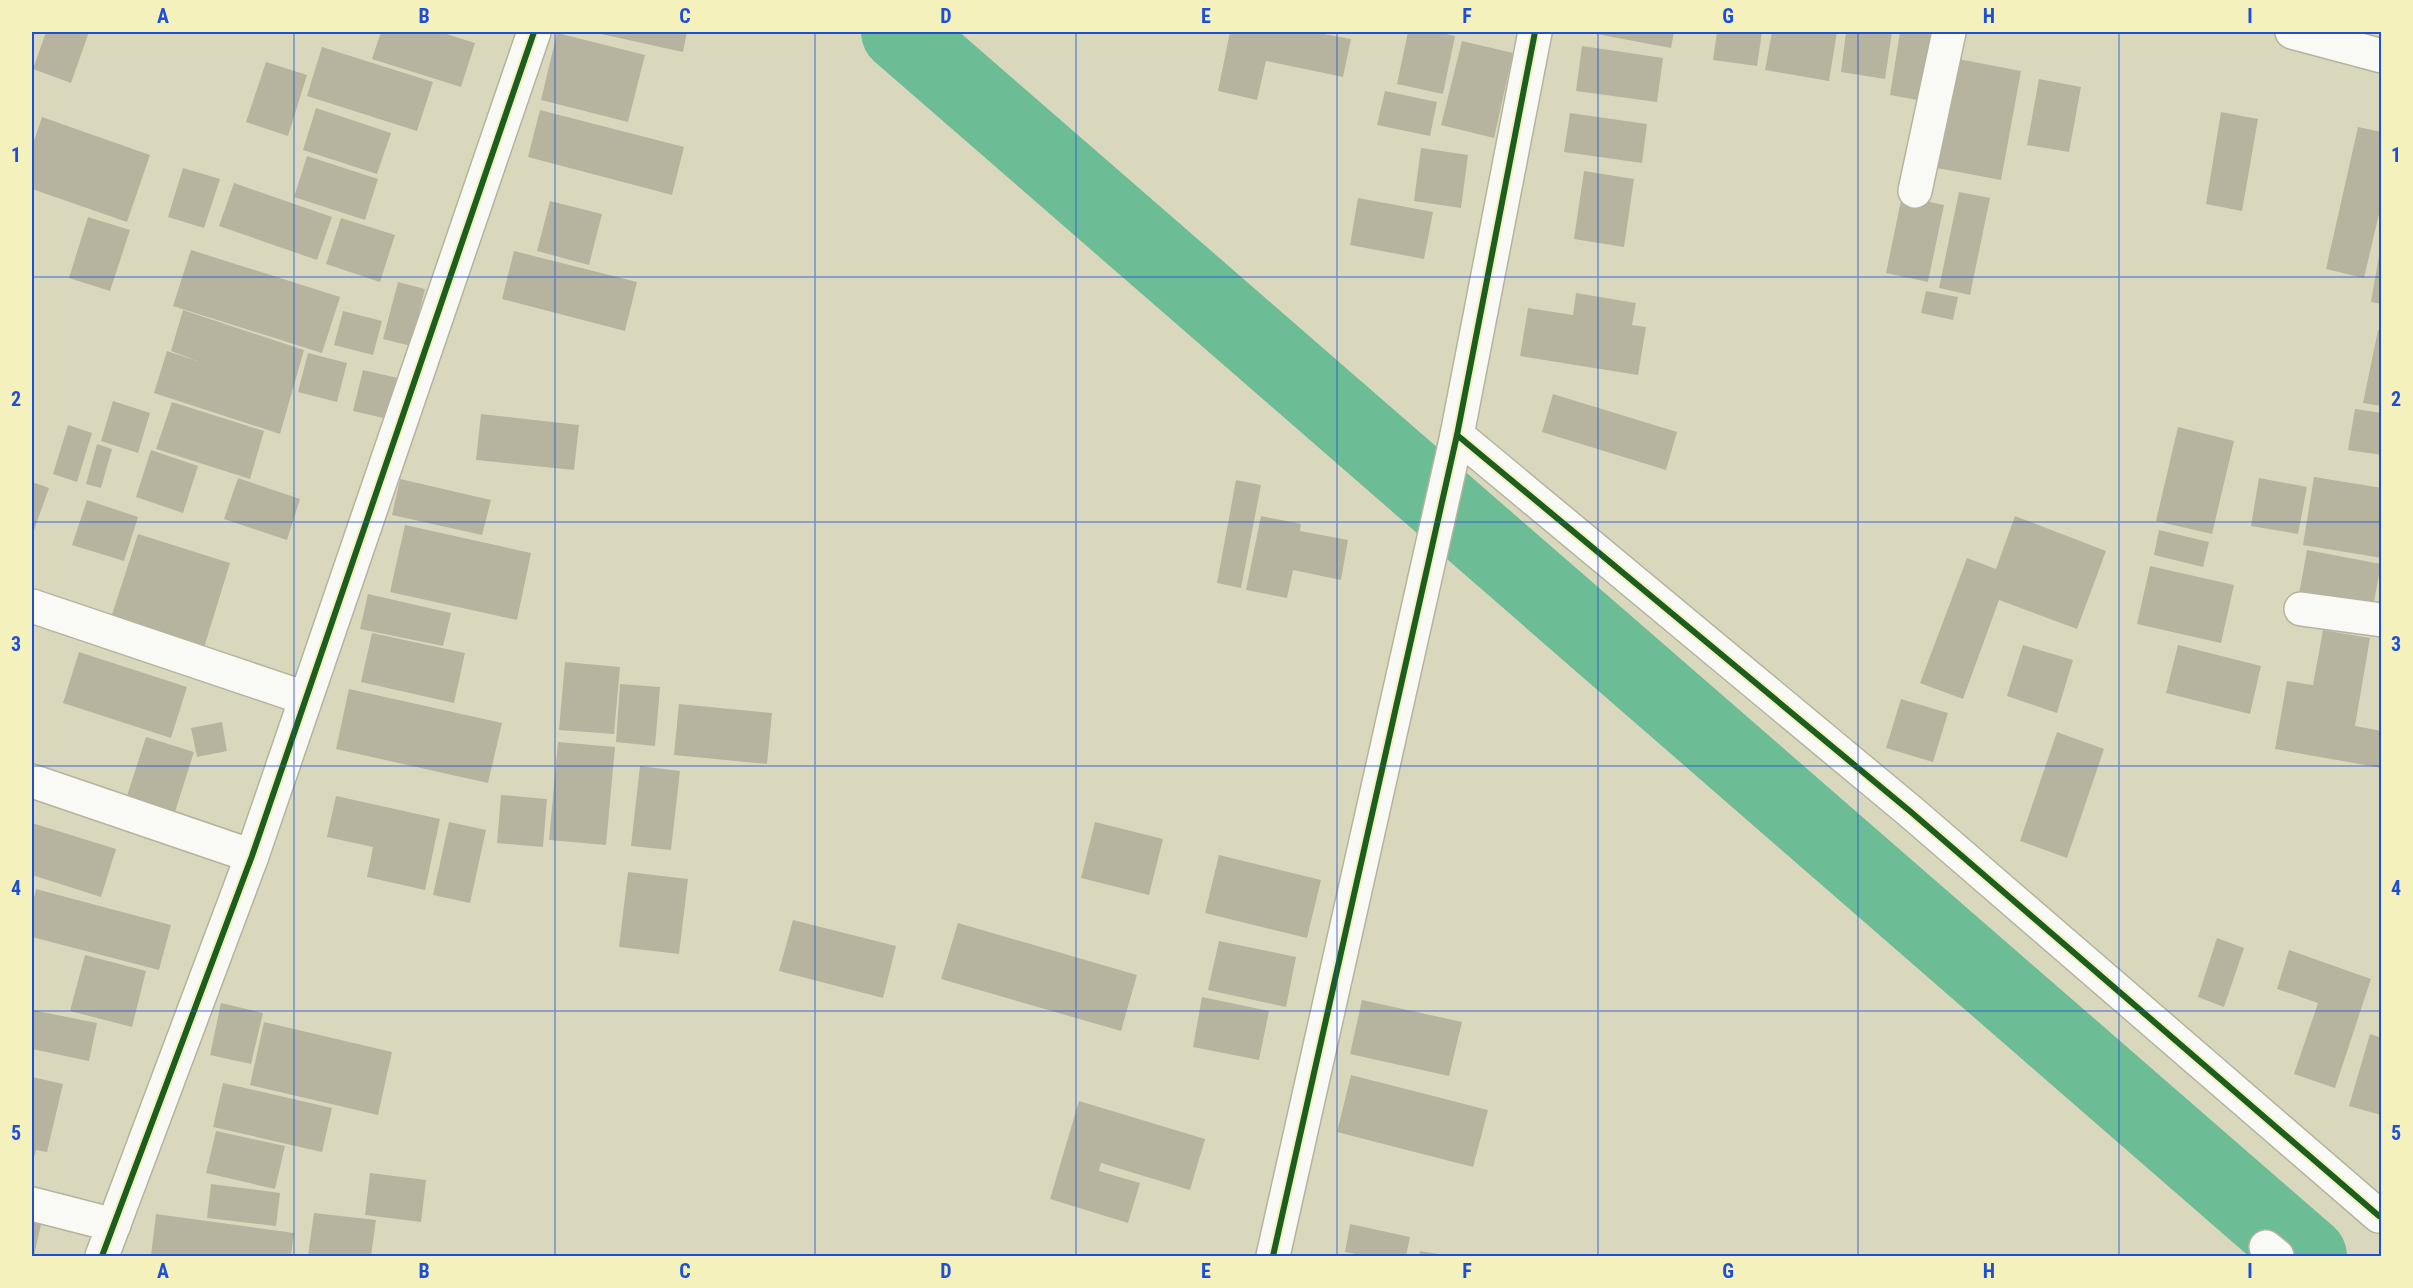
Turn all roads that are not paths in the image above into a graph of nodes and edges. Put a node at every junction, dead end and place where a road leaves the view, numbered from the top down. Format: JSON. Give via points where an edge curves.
{"nodes":[{"id":1,"x":534,"y":32,"type":"edge"},
{"id":2,"x":1535,"y":32,"type":"edge"},
{"id":3,"x":1949,"y":32,"type":"edge"},
{"id":4,"x":2292,"y":32,"type":"edge"},
{"id":5,"x":2382,"y":56,"type":"edge"},
{"id":6,"x":1915,"y":191,"type":"dead end"},
{"id":7,"x":1455,"y":440,"type":"junction"},
{"id":8,"x":32,"y":606,"type":"edge"},
{"id":9,"x":2301,"y":609,"type":"dead end"},
{"id":10,"x":2382,"y":620,"type":"edge"},
{"id":11,"x":305,"y":698,"type":"junction"},
{"id":12,"x":32,"y":780,"type":"edge"},
{"id":13,"x":252,"y":856,"type":"junction"},
{"id":14,"x":32,"y":1204,"type":"edge"},
{"id":15,"x":2381,"y":1217,"type":"edge"},
{"id":16,"x":114,"y":1225,"type":"junction"},
{"id":17,"x":102,"y":1257,"type":"edge"},
{"id":18,"x":1273,"y":1257,"type":"edge"}],
"edges":[{"from":1,"to":11,"type":"street"},
{"from":2,"to":7,"type":"street"},
{"from":3,"to":6,"type":"street"},
{"from":4,"to":5,"type":"street"},
{"from":7,"to":15,"type":"street","via":[[1911,812]]},
{"from":7,"to":18,"type":"street"},
{"from":8,"to":11,"type":"street"},
{"from":9,"to":10,"type":"street"},
{"from":11,"to":13,"type":"street"},
{"from":12,"to":13,"type":"street"},
{"from":13,"to":16,"type":"street"},
{"from":14,"to":16,"type":"street"},
{"from":16,"to":17,"type":"street"}]}
